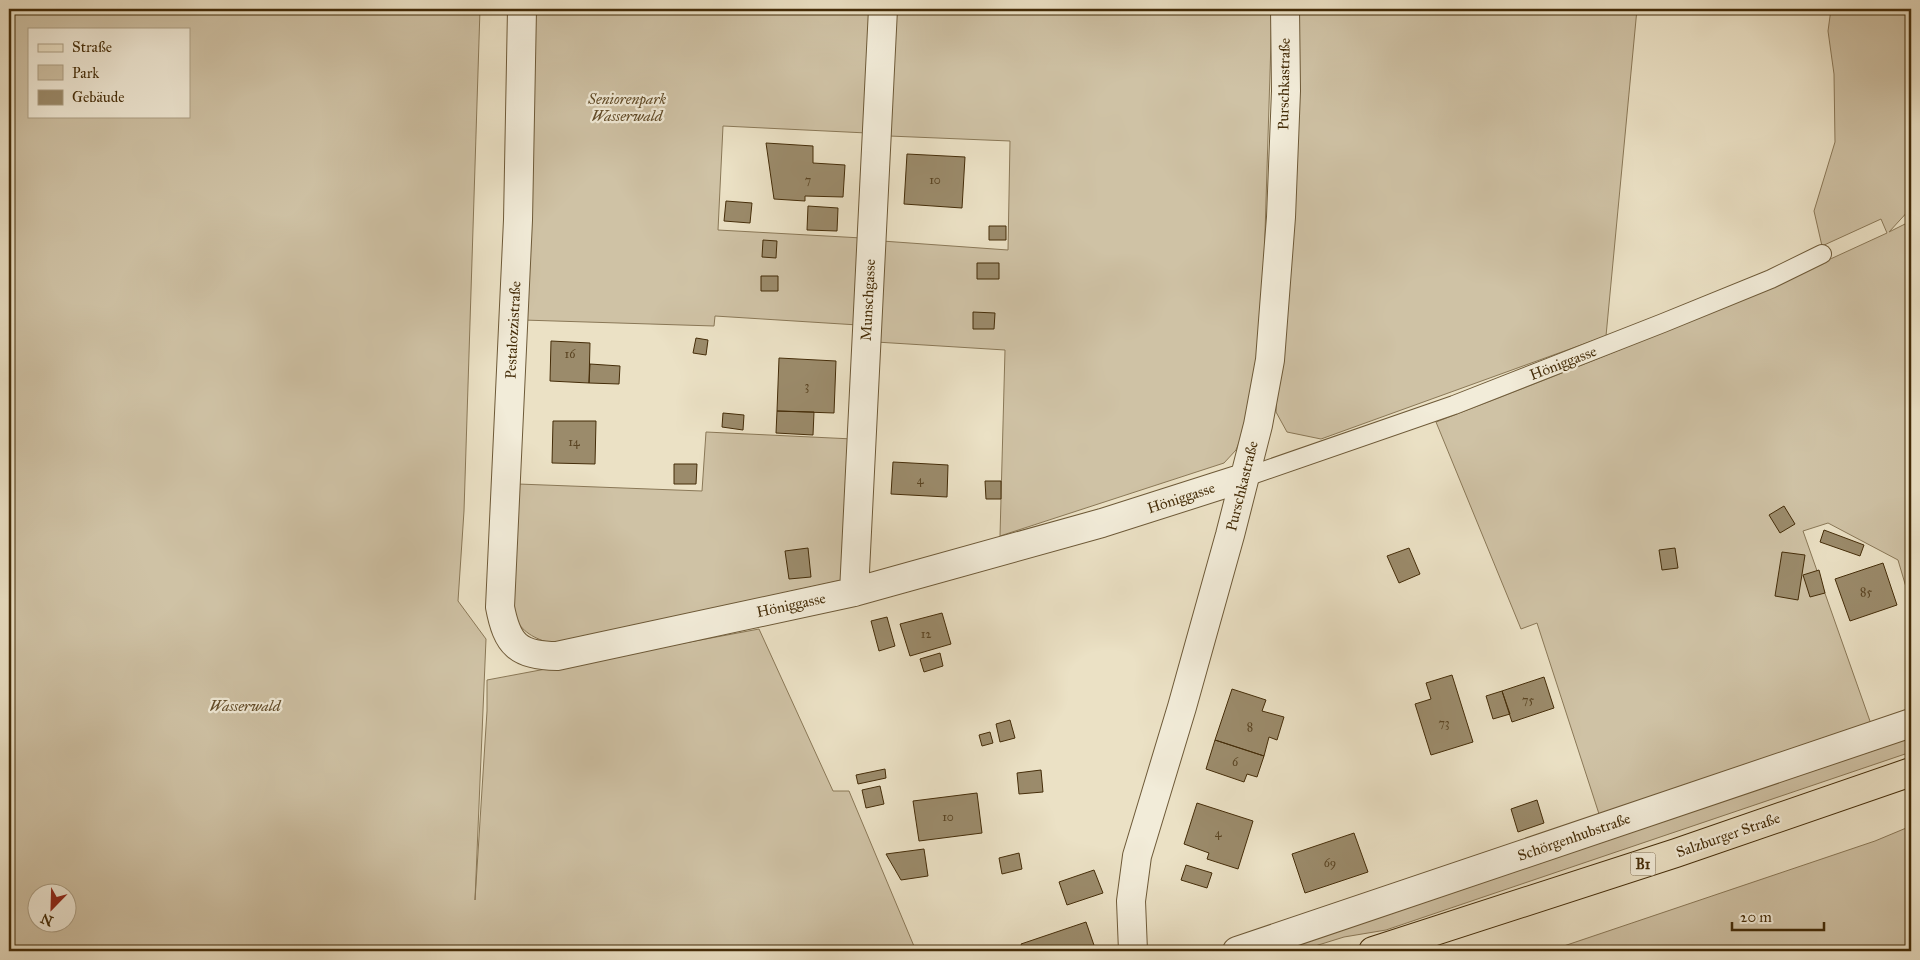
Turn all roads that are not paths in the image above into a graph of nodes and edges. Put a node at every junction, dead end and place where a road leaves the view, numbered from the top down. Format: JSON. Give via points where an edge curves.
{"nodes":[{"id":1,"x":522,"y":9,"type":"edge"},
{"id":2,"x":883,"y":9,"type":"edge"},
{"id":3,"x":1285,"y":9,"type":"edge"},
{"id":4,"x":1822,"y":254,"type":"dead end"},
{"id":5,"x":1243,"y":478,"type":"junction"},
{"id":6,"x":854,"y":592,"type":"junction"},
{"id":7,"x":516,"y":648,"type":"joint"},
{"id":8,"x":1911,"y":723,"type":"edge"},
{"id":9,"x":1911,"y":772,"type":"edge"},
{"id":10,"x":1133,"y":951,"type":"edge"},
{"id":11,"x":1237,"y":951,"type":"edge"},
{"id":12,"x":1373,"y":951,"type":"edge"}],
"edges":[{"from":1,"to":7,"type":"street","name":"Pestalozzistraße","via":[[518,220],[500,607],[504,628]]},
{"from":2,"to":6,"type":"street","name":"Munschgasse"},
{"from":3,"to":5,"type":"street","name":"Purschkastraße","via":[[1282,198],[1270,360],[1258,425]]},
{"from":4,"to":5,"type":"lane","name":"Höniggasse","via":[[1663,324],[1454,405]]},
{"from":5,"to":6,"type":"street","name":"Höniggasse","via":[[1102,523]]},
{"from":5,"to":10,"type":"street","name":"Purschkastraße","via":[[1206,622],[1137,856],[1131,901]]},
{"from":6,"to":7,"type":"street","name":"Höniggasse","via":[[556,656],[537,656]]},
{"from":8,"to":11,"type":"street","name":"Schörgenhubstraße"},
{"from":9,"to":12,"type":"main road","name":"Salzburger Straße","number":"B1","via":[[1676,853]]}]}
